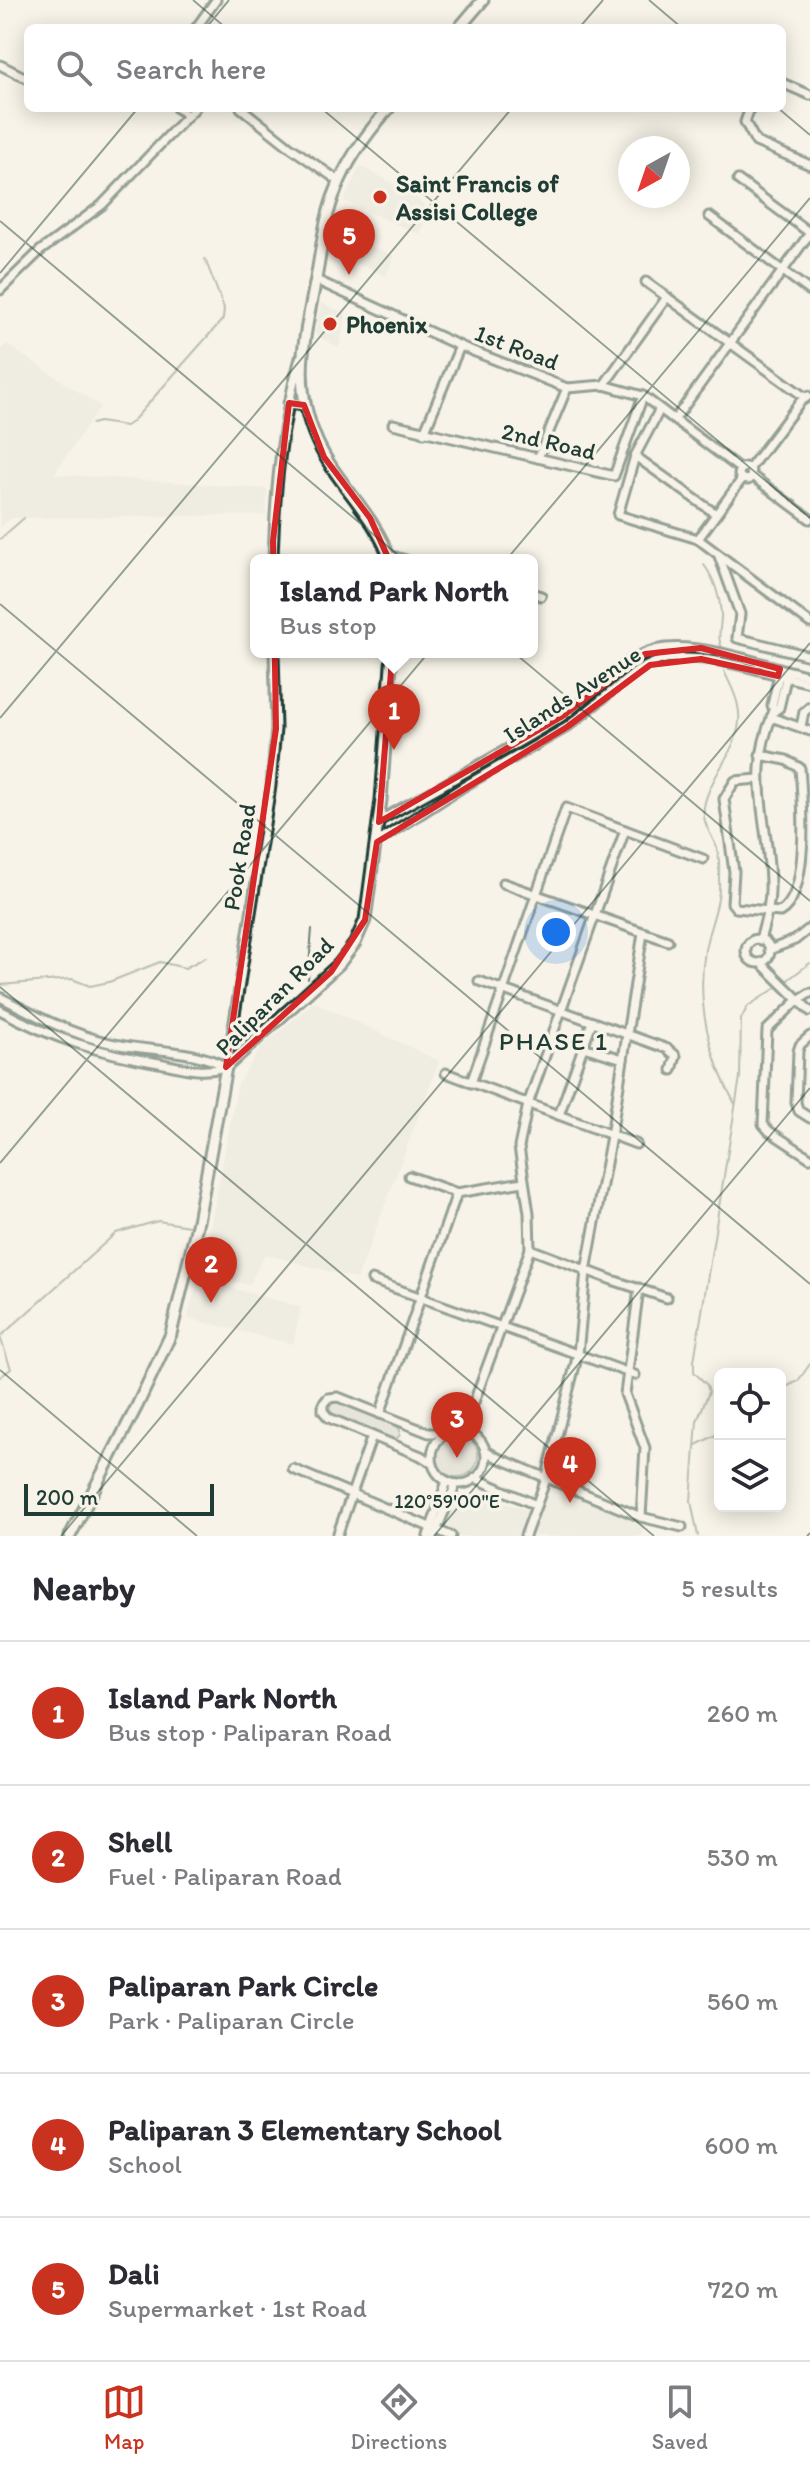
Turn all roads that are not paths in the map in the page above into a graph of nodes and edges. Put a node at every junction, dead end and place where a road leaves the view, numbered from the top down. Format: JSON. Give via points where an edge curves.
{"nodes":[{"id":1,"x":216,"y":0,"type":"edge"},
{"id":2,"x":483,"y":0,"type":"edge"},
{"id":3,"x":199,"y":24,"type":"edge"},
{"id":4,"x":462,"y":24,"type":"edge"},
{"id":5,"x":0,"y":65,"type":"edge"},
{"id":6,"x":24,"y":77,"type":"edge"},
{"id":7,"x":786,"y":85,"type":"edge"},
{"id":8,"x":810,"y":95,"type":"edge"},
{"id":9,"x":183,"y":112,"type":"edge"},
{"id":10,"x":190,"y":112,"type":"edge"},
{"id":11,"x":246,"y":112,"type":"edge"},
{"id":12,"x":386,"y":112,"type":"edge"},
{"id":13,"x":749,"y":112,"type":"edge"},
{"id":14,"x":187,"y":115,"type":"junction"},
{"id":15,"x":810,"y":165,"type":"edge"},
{"id":16,"x":738,"y":180,"type":"dead end"},
{"id":17,"x":339,"y":181,"type":"junction"},
{"id":18,"x":709,"y":216,"type":"dead end"},
{"id":19,"x":810,"y":233,"type":"edge"},
{"id":20,"x":783,"y":271,"type":"junction"},
{"id":21,"x":316,"y":280,"type":"junction"},
{"id":22,"x":646,"y":282,"type":"dead end"},
{"id":23,"x":0,"y":290,"type":"edge"},
{"id":24,"x":810,"y":291,"type":"edge"},
{"id":25,"x":667,"y":297,"type":"junction"},
{"id":26,"x":730,"y":342,"type":"junction"},
{"id":27,"x":460,"y":346,"type":"junction"},
{"id":28,"x":301,"y":356,"type":"junction"},
{"id":29,"x":604,"y":385,"type":"junction"},
{"id":30,"x":567,"y":388,"type":"junction"},
{"id":31,"x":643,"y":396,"type":"junction"},
{"id":32,"x":806,"y":398,"type":"edge"},
{"id":33,"x":289,"y":403,"type":"junction"},
{"id":34,"x":304,"y":405,"type":"junction"},
{"id":35,"x":810,"y":407,"type":"edge"},
{"id":36,"x":660,"y":409,"type":"junction"},
{"id":37,"x":675,"y":419,"type":"junction"},
{"id":38,"x":393,"y":424,"type":"dead end"},
{"id":39,"x":424,"y":433,"type":"junction"},
{"id":40,"x":635,"y":456,"type":"junction"},
{"id":41,"x":538,"y":458,"type":"junction"},
{"id":42,"x":740,"y":469,"type":"junction"},
{"id":43,"x":751,"y":472,"type":"junction"},
{"id":44,"x":742,"y":479,"type":"junction"},
{"id":45,"x":716,"y":514,"type":"junction"},
{"id":46,"x":810,"y":519,"type":"edge"},
{"id":47,"x":698,"y":539,"type":"junction"},
{"id":48,"x":718,"y":553,"type":"junction"},
{"id":49,"x":273,"y":554,"type":"edge"},
{"id":50,"x":387,"y":554,"type":"edge"},
{"id":51,"x":538,"y":595,"type":"edge"},
{"id":52,"x":541,"y":596,"type":"dead end"},
{"id":53,"x":810,"y":623,"type":"edge"},
{"id":54,"x":810,"y":656,"type":"edge"},
{"id":55,"x":274,"y":658,"type":"edge"},
{"id":56,"x":392,"y":658,"type":"edge"},
{"id":57,"x":783,"y":673,"type":"junction"},
{"id":58,"x":810,"y":676,"type":"edge"},
{"id":59,"x":810,"y":683,"type":"edge"},
{"id":60,"x":810,"y":707,"type":"edge"},
{"id":61,"x":772,"y":714,"type":"junction"},
{"id":62,"x":801,"y":726,"type":"junction"},
{"id":63,"x":810,"y":731,"type":"edge"},
{"id":64,"x":760,"y":755,"type":"junction"},
{"id":65,"x":758,"y":779,"type":"junction"},
{"id":66,"x":379,"y":821,"type":"junction"},
{"id":67,"x":625,"y":830,"type":"junction"},
{"id":68,"x":377,"y":842,"type":"junction"},
{"id":69,"x":703,"y":859,"type":"dead end"},
{"id":70,"x":503,"y":883,"type":"dead end"},
{"id":71,"x":534,"y":896,"type":"junction"},
{"id":72,"x":769,"y":911,"type":"junction"},
{"id":73,"x":594,"y":917,"type":"junction"},
{"id":74,"x":810,"y":928,"type":"edge"},
{"id":75,"x":643,"y":933,"type":"junction"},
{"id":76,"x":760,"y":940,"type":"junction"},
{"id":77,"x":668,"y":941,"type":"dead end"},
{"id":78,"x":769,"y":950,"type":"junction"},
{"id":79,"x":761,"y":963,"type":"junction"},
{"id":80,"x":479,"y":981,"type":"dead end"},
{"id":81,"x":502,"y":989,"type":"junction"},
{"id":82,"x":810,"y":993,"type":"edge"},
{"id":83,"x":0,"y":997,"type":"edge"},
{"id":84,"x":798,"y":1000,"type":"junction"},
{"id":85,"x":561,"y":1009,"type":"junction"},
{"id":86,"x":0,"y":1010,"type":"edge"},
{"id":87,"x":810,"y":1011,"type":"edge"},
{"id":88,"x":592,"y":1022,"type":"junction"},
{"id":89,"x":627,"y":1034,"type":"junction"},
{"id":90,"x":810,"y":1036,"type":"edge"},
{"id":91,"x":111,"y":1043,"type":"junction"},
{"id":92,"x":583,"y":1047,"type":"junction"},
{"id":93,"x":110,"y":1054,"type":"junction"},
{"id":94,"x":623,"y":1059,"type":"junction"},
{"id":95,"x":226,"y":1067,"type":"junction"},
{"id":96,"x":672,"y":1070,"type":"dead end"},
{"id":97,"x":446,"y":1073,"type":"dead end"},
{"id":98,"x":471,"y":1083,"type":"junction"},
{"id":99,"x":528,"y":1104,"type":"junction"},
{"id":100,"x":559,"y":1115,"type":"junction"},
{"id":101,"x":810,"y":1118,"type":"edge"},
{"id":102,"x":611,"y":1136,"type":"junction"},
{"id":103,"x":636,"y":1144,"type":"dead end"},
{"id":104,"x":810,"y":1158,"type":"edge"},
{"id":105,"x":409,"y":1176,"type":"dead end"},
{"id":106,"x":523,"y":1182,"type":"junction"},
{"id":107,"x":457,"y":1193,"type":"junction"},
{"id":108,"x":530,"y":1249,"type":"junction"},
{"id":109,"x":586,"y":1271,"type":"junction"},
{"id":110,"x":372,"y":1280,"type":"dead end"},
{"id":111,"x":639,"y":1288,"type":"junction"},
{"id":112,"x":423,"y":1298,"type":"junction"},
{"id":113,"x":667,"y":1298,"type":"dead end"},
{"id":114,"x":503,"y":1327,"type":"junction"},
{"id":115,"x":578,"y":1354,"type":"junction"},
{"id":116,"x":626,"y":1372,"type":"junction"},
{"id":117,"x":635,"y":1375,"type":"dead end"},
{"id":118,"x":470,"y":1413,"type":"junction"},
{"id":119,"x":380,"y":1414,"type":"junction"},
{"id":120,"x":457,"y":1430,"type":"junction"},
{"id":121,"x":446,"y":1433,"type":"junction"},
{"id":122,"x":472,"y":1433,"type":"junction"},
{"id":123,"x":372,"y":1436,"type":"junction"},
{"id":124,"x":485,"y":1450,"type":"junction"},
{"id":125,"x":432,"y":1463,"type":"junction"},
{"id":126,"x":293,"y":1469,"type":"dead end"},
{"id":127,"x":475,"y":1478,"type":"junction"},
{"id":128,"x":546,"y":1479,"type":"junction"},
{"id":129,"x":447,"y":1481,"type":"junction"},
{"id":130,"x":456,"y":1484,"type":"junction"},
{"id":131,"x":352,"y":1493,"type":"junction"},
{"id":132,"x":536,"y":1505,"type":"junction"},
{"id":133,"x":641,"y":1517,"type":"junction"},
{"id":134,"x":682,"y":1527,"type":"dead end"},
{"id":135,"x":432,"y":1532,"type":"edge"},
{"id":136,"x":70,"y":1536,"type":"edge"},
{"id":137,"x":337,"y":1536,"type":"edge"},
{"id":138,"x":451,"y":1536,"type":"edge"},
{"id":139,"x":525,"y":1536,"type":"edge"}],
"edges":[{"from":1,"to":3,"type":"street"},
{"from":2,"to":4,"type":"main road"},
{"from":5,"to":6,"type":"street"},
{"from":7,"to":8,"type":"street"},
{"from":9,"to":14,"type":"street"},
{"from":10,"to":14,"type":"street"},
{"from":11,"to":17,"type":"street"},
{"from":12,"to":17,"type":"main road"},
{"from":13,"to":15,"type":"street","via":[[745,122],[756,142]]},
{"from":14,"to":23,"type":"street","via":[[110,197]]},
{"from":16,"to":19,"type":"street"},
{"from":17,"to":21,"type":"main road"},
{"from":18,"to":20,"type":"street"},
{"from":19,"to":20,"type":"street"},
{"from":20,"to":24,"type":"street"},
{"from":20,"to":26,"type":"street"},
{"from":21,"to":27,"type":"street","name":"1st Road"},
{"from":21,"to":28,"type":"main road"},
{"from":22,"to":25,"type":"street"},
{"from":25,"to":26,"type":"street"},
{"from":25,"to":29,"type":"street"},
{"from":26,"to":32,"type":"street"},
{"from":26,"to":37,"type":"street"},
{"from":27,"to":30,"type":"street","name":"1st Road"},
{"from":27,"to":39,"type":"street"},
{"from":28,"to":33,"type":"street"},
{"from":28,"to":34,"type":"main road"},
{"from":29,"to":30,"type":"street","name":"1st Road"},
{"from":29,"to":31,"type":"street","name":"1st Road"},
{"from":30,"to":41,"type":"street"},
{"from":31,"to":36,"type":"street","name":"1st Road"},
{"from":31,"to":41,"type":"street","name":"2nd Road","via":[[614,476]]},
{"from":32,"to":35,"type":"street"},
{"from":32,"to":43,"type":"street"},
{"from":33,"to":34,"type":"main road"},
{"from":33,"to":49,"type":"street","via":[[276,482]]},
{"from":34,"to":50,"type":"main road","via":[[324,457],[370,518]]},
{"from":36,"to":37,"type":"street","name":"1st Road"},
{"from":36,"to":40,"type":"street"},
{"from":37,"to":42,"type":"street","name":"1st Road"},
{"from":38,"to":39,"type":"street","name":"2nd Road"},
{"from":39,"to":41,"type":"street","name":"2nd Road"},
{"from":40,"to":45,"type":"street"},
{"from":40,"to":47,"type":"street","via":[[618,515]]},
{"from":42,"to":43,"type":"street"},
{"from":42,"to":44,"type":"street"},
{"from":43,"to":44,"type":"street","via":[[748,480]]},
{"from":43,"to":46,"type":"street"},
{"from":44,"to":45,"type":"street"},
{"from":45,"to":47,"type":"street"},
{"from":47,"to":48,"type":"street"},
{"from":48,"to":53,"type":"street"},
{"from":48,"to":54,"type":"street","via":[[741,616],[737,638]]},
{"from":51,"to":52,"type":"street"},
{"from":55,"to":95,"type":"street","name":"Pook Road","via":[[271,786]]},
{"from":56,"to":66,"type":"main road","name":"Paliparan Road"},
{"from":57,"to":58,"type":"street","name":"Islands Avenue"},
{"from":57,"to":59,"type":"street","name":"Islands Avenue"},
{"from":57,"to":61,"type":"street"},
{"from":57,"to":66,"type":"street","name":"Islands Avenue","via":[[701,648],[663,648],[645,654],[561,717]]},
{"from":57,"to":68,"type":"street","name":"Islands Avenue","via":[[701,659],[666,659],[650,665],[567,727]]},
{"from":60,"to":62,"type":"street"},
{"from":61,"to":62,"type":"street"},
{"from":61,"to":64,"type":"street"},
{"from":62,"to":63,"type":"street"},
{"from":64,"to":65,"type":"street"},
{"from":64,"to":72,"type":"street","via":[[800,768],[808,851],[800,892],[786,910]]},
{"from":65,"to":72,"type":"street"},
{"from":65,"to":72,"type":"street","via":[[735,781],[724,799],[734,872],[732,903],[736,908]]},
{"from":66,"to":68,"type":"main road","name":"Paliparan Road"},
{"from":67,"to":69,"type":"street"},
{"from":67,"to":71,"type":"street","via":[[566,808]]},
{"from":67,"to":73,"type":"street"},
{"from":68,"to":95,"type":"main road","name":"Paliparan Road","via":[[368,910],[355,943],[331,972]]},
{"from":70,"to":71,"type":"street"},
{"from":71,"to":73,"type":"street"},
{"from":71,"to":81,"type":"street"},
{"from":72,"to":76,"type":"street"},
{"from":73,"to":75,"type":"street"},
{"from":73,"to":85,"type":"street"},
{"from":74,"to":78,"type":"street"},
{"from":75,"to":77,"type":"street"},
{"from":75,"to":89,"type":"street"},
{"from":76,"to":78,"type":"street"},
{"from":76,"to":79,"type":"street","via":[[750,942],[746,951],[752,961]]},
{"from":78,"to":79,"type":"street"},
{"from":79,"to":84,"type":"street"},
{"from":80,"to":81,"type":"street"},
{"from":81,"to":85,"type":"street"},
{"from":81,"to":98,"type":"street"},
{"from":82,"to":84,"type":"street"},
{"from":83,"to":91,"type":"street","via":[[65,1030]]},
{"from":84,"to":87,"type":"street"},
{"from":84,"to":104,"type":"street","via":[[766,1034],[763,1124]]},
{"from":85,"to":88,"type":"street"},
{"from":85,"to":99,"type":"street"},
{"from":86,"to":93,"type":"street","via":[[63,1041]]},
{"from":88,"to":89,"type":"street"},
{"from":88,"to":92,"type":"street"},
{"from":89,"to":94,"type":"street"},
{"from":89,"to":96,"type":"street","via":[[672,1051]]},
{"from":90,"to":101,"type":"street","via":[[798,1051],[796,1103]]},
{"from":91,"to":93,"type":"street"},
{"from":91,"to":95,"type":"street","via":[[211,1058]]},
{"from":92,"to":94,"type":"street"},
{"from":92,"to":100,"type":"street"},
{"from":93,"to":95,"type":"street","via":[[208,1072]]},
{"from":94,"to":102,"type":"street"},
{"from":95,"to":136,"type":"main road","name":"Paliparan Road","via":[[171,1334]]},
{"from":97,"to":98,"type":"street"},
{"from":98,"to":99,"type":"street"},
{"from":99,"to":100,"type":"street"},
{"from":99,"to":106,"type":"street","via":[[519,1147]]},
{"from":100,"to":102,"type":"street"},
{"from":102,"to":103,"type":"street"},
{"from":102,"to":109,"type":"street"},
{"from":105,"to":107,"type":"street"},
{"from":106,"to":107,"type":"street"},
{"from":106,"to":108,"type":"street"},
{"from":107,"to":112,"type":"street"},
{"from":108,"to":109,"type":"street"},
{"from":108,"to":114,"type":"street"},
{"from":109,"to":111,"type":"street"},
{"from":109,"to":115,"type":"street"},
{"from":110,"to":112,"type":"street"},
{"from":111,"to":113,"type":"street"},
{"from":111,"to":116,"type":"street"},
{"from":112,"to":114,"type":"street"},
{"from":112,"to":119,"type":"street"},
{"from":114,"to":115,"type":"street"},
{"from":114,"to":118,"type":"street"},
{"from":115,"to":116,"type":"street"},
{"from":115,"to":128,"type":"street"},
{"from":116,"to":117,"type":"street"},
{"from":116,"to":133,"type":"street","via":[[626,1398],[645,1448]]},
{"from":118,"to":120,"type":"street"},
{"from":118,"to":122,"type":"street"},
{"from":119,"to":121,"type":"street","via":[[429,1433]]},
{"from":119,"to":123,"type":"street","via":[[338,1397],[323,1404],[327,1418]]},
{"from":120,"to":121,"type":"street"},
{"from":120,"to":122,"type":"street"},
{"from":121,"to":125,"type":"street","via":[[434,1446]]},
{"from":122,"to":124,"type":"street"},
{"from":123,"to":125,"type":"street"},
{"from":123,"to":131,"type":"street"},
{"from":124,"to":127,"type":"street","via":[[485,1463]]},
{"from":124,"to":128,"type":"street"},
{"from":125,"to":129,"type":"street"},
{"from":126,"to":131,"type":"street"},
{"from":127,"to":130,"type":"street"},
{"from":127,"to":132,"type":"street"},
{"from":128,"to":132,"type":"street"},
{"from":128,"to":133,"type":"street"},
{"from":129,"to":130,"type":"street"},
{"from":129,"to":135,"type":"street"},
{"from":130,"to":135,"type":"street"},
{"from":131,"to":135,"type":"street"},
{"from":131,"to":137,"type":"street"},
{"from":132,"to":139,"type":"street"},
{"from":133,"to":134,"type":"street"},
{"from":135,"to":138,"type":"street"}]}
